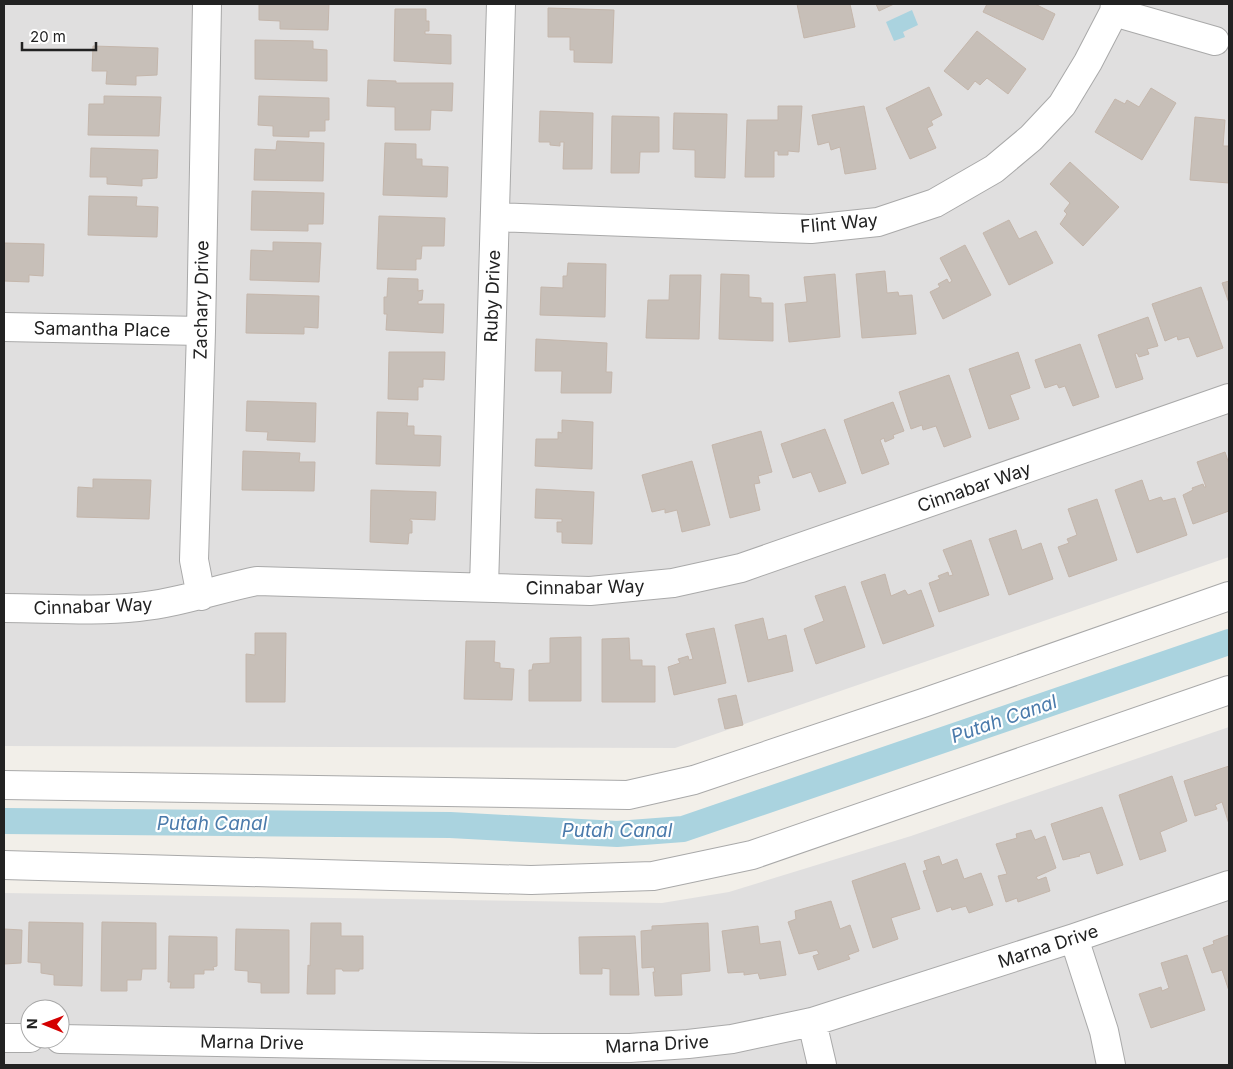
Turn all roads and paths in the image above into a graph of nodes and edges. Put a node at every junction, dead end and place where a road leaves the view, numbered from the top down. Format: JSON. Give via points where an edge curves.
{"nodes":[{"id":1,"x":206,"y":4,"type":"edge"},
{"id":2,"x":501,"y":4,"type":"edge"},
{"id":3,"x":1115,"y":8,"type":"edge"},
{"id":4,"x":1215,"y":41,"type":"dead end"},
{"id":5,"x":495,"y":216,"type":"junction"},
{"id":6,"x":4,"y":327,"type":"edge"},
{"id":7,"x":201,"y":331,"type":"junction"},
{"id":8,"x":1229,"y":398,"type":"edge"},
{"id":9,"x":484,"y":588,"type":"junction"},
{"id":10,"x":201,"y":596,"type":"junction"},
{"id":11,"x":1229,"y":596,"type":"edge"},
{"id":12,"x":4,"y":608,"type":"edge"},
{"id":13,"x":1229,"y":690,"type":"edge"},
{"id":14,"x":4,"y":785,"type":"edge"},
{"id":15,"x":4,"y":865,"type":"edge"},
{"id":16,"x":1229,"y":885,"type":"edge"},
{"id":17,"x":1074,"y":938,"type":"junction"},
{"id":18,"x":812,"y":1022,"type":"junction"},
{"id":19,"x":4,"y":1038,"type":"edge"},
{"id":20,"x":20,"y":1038,"type":"edge"},
{"id":21,"x":70,"y":1040,"type":"edge"},
{"id":22,"x":222,"y":1053,"type":"edge"},
{"id":23,"x":538,"y":1056,"type":"edge"},
{"id":24,"x":822,"y":1065,"type":"edge"},
{"id":25,"x":1111,"y":1065,"type":"edge"}],
"edges":[{"from":1,"to":7,"type":"street","name":"Zachary Drive"},
{"from":2,"to":5,"type":"street","name":"Ruby Drive"},
{"from":3,"to":4,"type":"street"},
{"from":3,"to":5,"type":"street","name":"Flint Way","via":[[1062,106],[994,169],[935,203],[878,222],[810,229]]},
{"from":5,"to":9,"type":"street","name":"Ruby Drive"},
{"from":6,"to":7,"type":"street","name":"Samantha Place"},
{"from":7,"to":10,"type":"street","name":"Zachary Drive","via":[[194,560]]},
{"from":8,"to":9,"type":"street","name":"Cinnabar Way","via":[[741,568],[638,588],[590,591]]},
{"from":9,"to":10,"type":"street","name":"Cinnabar Way","via":[[257,581]]},
{"from":10,"to":12,"type":"street","name":"Cinnabar Way","via":[[137,607]]},
{"from":11,"to":14,"type":"street","via":[[694,780],[628,795]]},
{"from":13,"to":15,"type":"street","via":[[752,854],[653,876],[531,880]]},
{"from":16,"to":17,"type":"street","name":"Marna Drive"},
{"from":17,"to":18,"type":"street","name":"Marna Drive"},
{"from":17,"to":25,"type":"street","via":[[1104,1031]]},
{"from":18,"to":23,"type":"street","name":"Marna Drive","via":[[732,1039]]},
{"from":18,"to":24,"type":"street"},
{"from":19,"to":20,"type":"street"},
{"from":21,"to":22,"type":"street","name":"Marna Drive"},
{"from":22,"to":23,"type":"street","name":"Marna Drive"}]}
